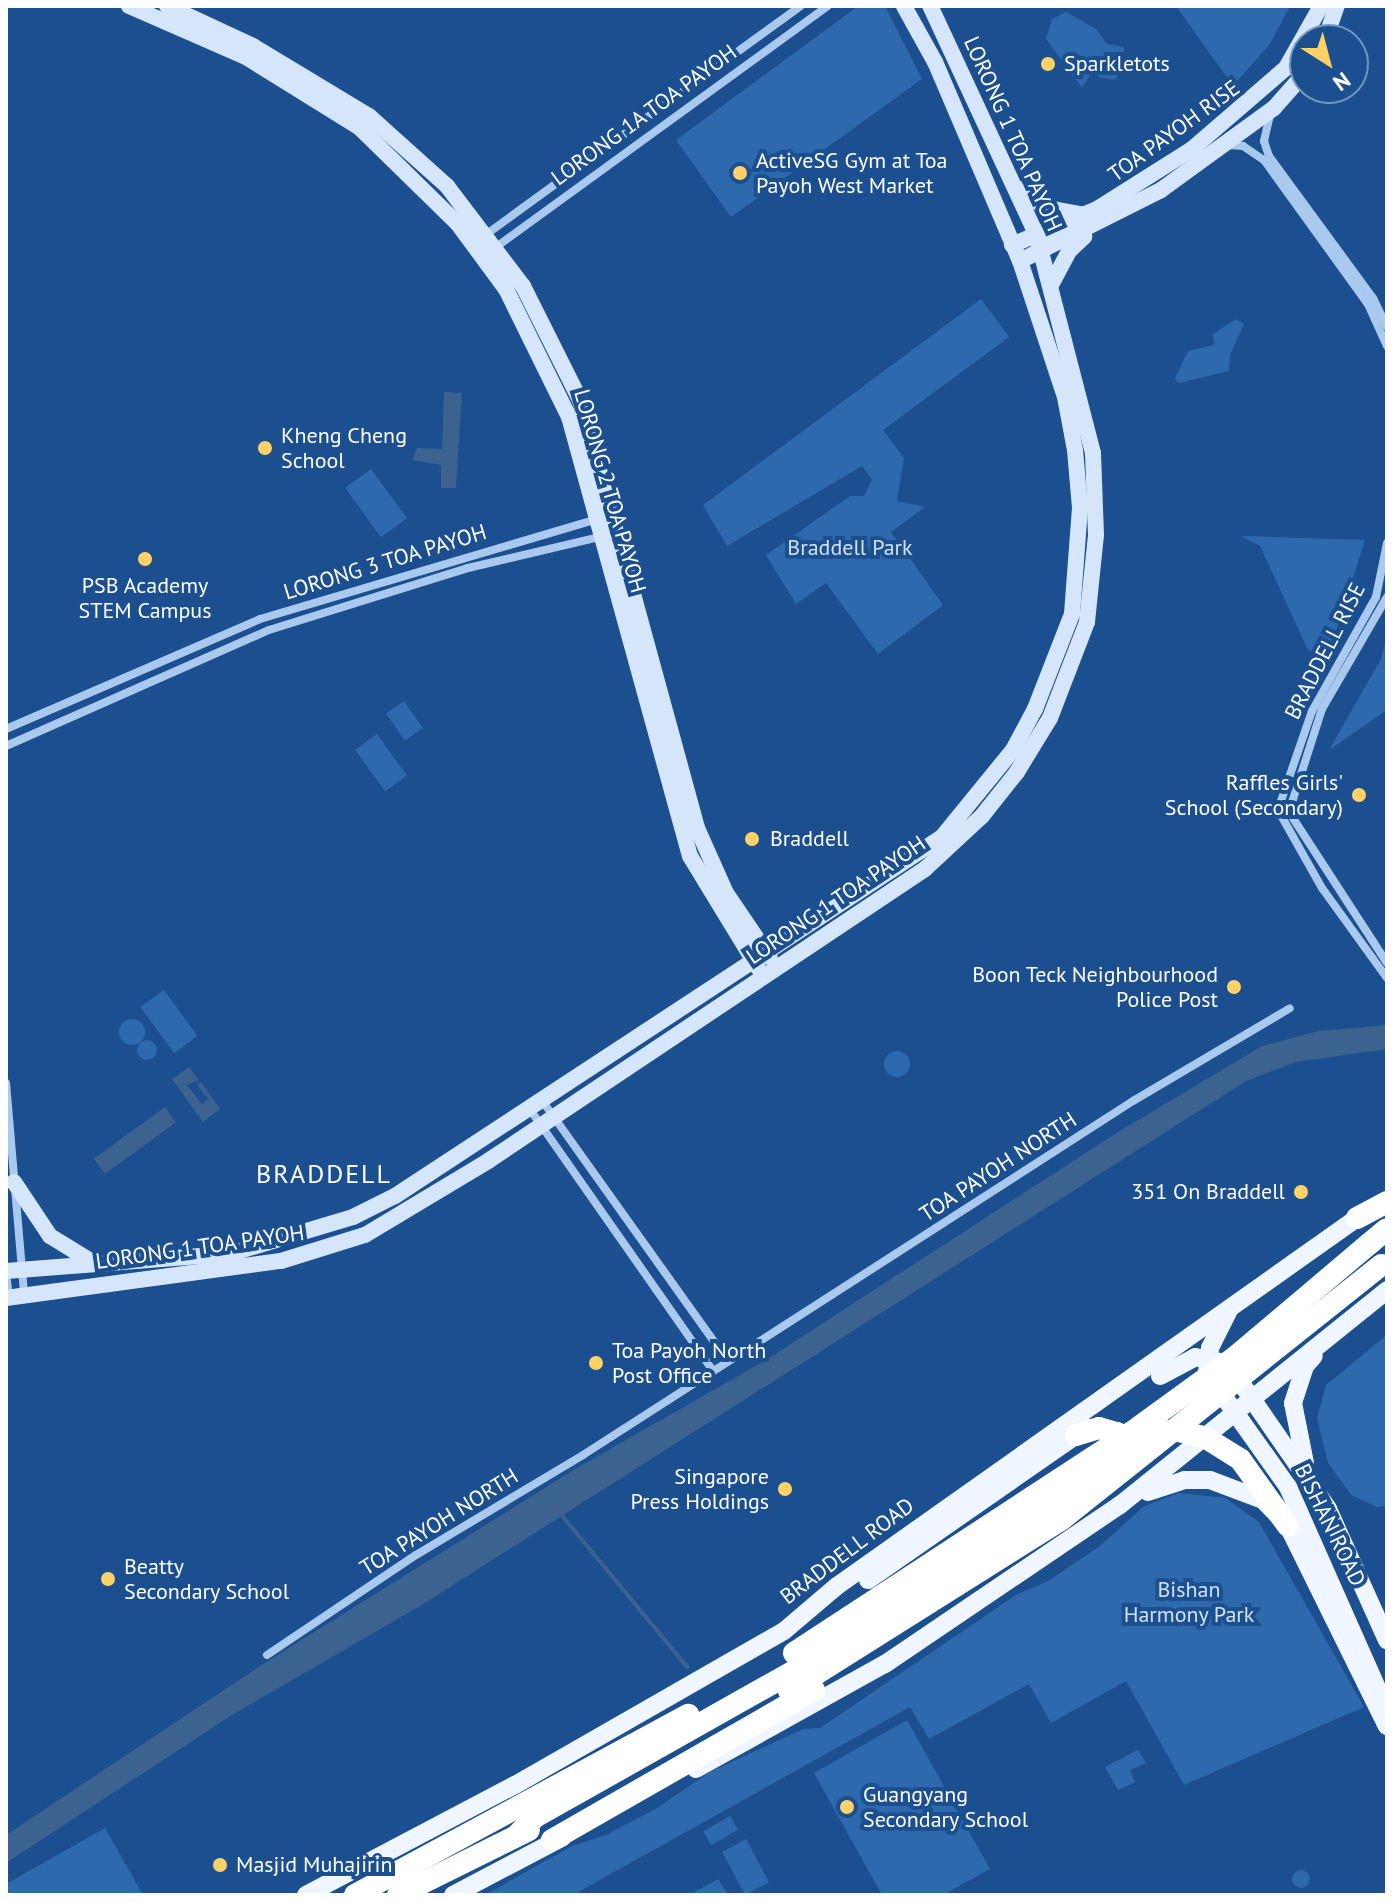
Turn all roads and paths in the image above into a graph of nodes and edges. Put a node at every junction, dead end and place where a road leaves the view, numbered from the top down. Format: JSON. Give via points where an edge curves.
{"nodes":[{"id":1,"x":129,"y":6,"type":"edge"},
{"id":2,"x":167,"y":6,"type":"edge"},
{"id":3,"x":800,"y":6,"type":"edge"},
{"id":4,"x":828,"y":6,"type":"edge"},
{"id":5,"x":904,"y":6,"type":"edge"},
{"id":6,"x":930,"y":6,"type":"edge"},
{"id":7,"x":1321,"y":6,"type":"edge"},
{"id":8,"x":1289,"y":91,"type":"edge"},
{"id":9,"x":1274,"y":108,"type":"junction"},
{"id":10,"x":1222,"y":145,"type":"junction"},
{"id":11,"x":582,"y":165,"type":"junction"},
{"id":12,"x":590,"y":176,"type":"junction"},
{"id":13,"x":1018,"y":188,"type":"junction"},
{"id":14,"x":1091,"y":220,"type":"junction"},
{"id":15,"x":1040,"y":244,"type":"junction"},
{"id":16,"x":486,"y":245,"type":"junction"},
{"id":17,"x":1012,"y":245,"type":"junction"},
{"id":18,"x":1020,"y":261,"type":"junction"},
{"id":19,"x":1051,"y":285,"type":"junction"},
{"id":20,"x":1379,"y":318,"type":"junction"},
{"id":21,"x":1387,"y":327,"type":"edge"},
{"id":22,"x":1387,"y":346,"type":"edge"},
{"id":23,"x":606,"y":526,"type":"junction"},
{"id":24,"x":1387,"y":543,"type":"edge"},
{"id":25,"x":1387,"y":597,"type":"edge"},
{"id":26,"x":172,"y":653,"type":"junction"},
{"id":27,"x":178,"y":670,"type":"junction"},
{"id":28,"x":1042,"y":714,"type":"junction"},
{"id":29,"x":6,"y":729,"type":"edge"},
{"id":30,"x":6,"y":746,"type":"edge"},
{"id":31,"x":759,"y":956,"type":"junction"},
{"id":32,"x":1387,"y":963,"type":"edge"},
{"id":33,"x":770,"y":972,"type":"junction"},
{"id":34,"x":1387,"y":978,"type":"edge"},
{"id":35,"x":1290,"y":1008,"type":"dead end"},
{"id":36,"x":6,"y":1083,"type":"edge"},
{"id":37,"x":534,"y":1103,"type":"junction"},
{"id":38,"x":547,"y":1121,"type":"junction"},
{"id":39,"x":14,"y":1182,"type":"junction"},
{"id":40,"x":1387,"y":1196,"type":"edge"},
{"id":41,"x":1387,"y":1202,"type":"edge"},
{"id":42,"x":1357,"y":1218,"type":"junction"},
{"id":43,"x":1387,"y":1229,"type":"edge"},
{"id":44,"x":91,"y":1261,"type":"junction"},
{"id":45,"x":1384,"y":1262,"type":"edge"},
{"id":46,"x":11,"y":1271,"type":"edge"},
{"id":47,"x":1387,"y":1290,"type":"edge"},
{"id":48,"x":13,"y":1297,"type":"edge"},
{"id":49,"x":1232,"y":1305,"type":"junction"},
{"id":50,"x":1341,"y":1328,"type":"junction"},
{"id":51,"x":1207,"y":1358,"type":"junction"},
{"id":52,"x":728,"y":1361,"type":"junction"},
{"id":53,"x":713,"y":1371,"type":"junction"},
{"id":54,"x":1252,"y":1399,"type":"junction"},
{"id":55,"x":1236,"y":1413,"type":"junction"},
{"id":56,"x":1076,"y":1435,"type":"junction"},
{"id":57,"x":1206,"y":1438,"type":"junction"},
{"id":58,"x":1123,"y":1452,"type":"junction"},
{"id":59,"x":1120,"y":1505,"type":"junction"},
{"id":60,"x":1328,"y":1509,"type":"junction"},
{"id":61,"x":1288,"y":1526,"type":"junction"},
{"id":62,"x":784,"y":1631,"type":"junction"},
{"id":63,"x":1387,"y":1640,"type":"edge"},
{"id":64,"x":267,"y":1655,"type":"dead end"},
{"id":65,"x":817,"y":1682,"type":"junction"},
{"id":66,"x":1387,"y":1710,"type":"edge"},
{"id":67,"x":1387,"y":1726,"type":"edge"},
{"id":68,"x":517,"y":1835,"type":"junction"},
{"id":69,"x":552,"y":1840,"type":"junction"},
{"id":70,"x":306,"y":1895,"type":"edge"},
{"id":71,"x":355,"y":1895,"type":"edge"},
{"id":72,"x":398,"y":1895,"type":"edge"},
{"id":73,"x":453,"y":1895,"type":"edge"}],
"edges":[{"from":1,"to":16,"type":"main road","name":"LORONG 2 TOA PAYOH","via":[[246,57],[334,110]]},
{"from":2,"to":16,"type":"main road","name":"LORONG 2 TOA PAYOH","via":[[275,58],[369,116],[440,178]]},
{"from":3,"to":11,"type":"street","name":"LORONG 1A TOA PAYOH"},
{"from":4,"to":12,"type":"street","name":"LORONG 1A TOA PAYOH"},
{"from":5,"to":17,"type":"main road","name":"LORONG 1 TOA PAYOH","via":[[935,62]]},
{"from":6,"to":13,"type":"main road","name":"LORONG 1 TOA PAYOH"},
{"from":7,"to":14,"type":"main road","name":"TOA PAYOH RISE","via":[[1286,68],[1260,95]]},
{"from":8,"to":9,"type":"main road","name":"TOA PAYOH RISE"},
{"from":9,"to":10,"type":"main road","name":"TOA PAYOH RISE"},
{"from":9,"to":20,"type":"street","via":[[1264,131],[1269,156]]},
{"from":10,"to":14,"type":"main road","name":"TOA PAYOH RISE","via":[[1161,190]]},
{"from":10,"to":20,"type":"street","via":[[1243,146],[1264,160]]},
{"from":11,"to":12,"type":"street"},
{"from":11,"to":16,"type":"street","name":"LORONG 1A TOA PAYOH"},
{"from":12,"to":16,"type":"street","name":"LORONG 1A TOA PAYOH"},
{"from":13,"to":14,"type":"main road","via":[[1046,208]]},
{"from":13,"to":15,"type":"main road","name":"LORONG 1 TOA PAYOH"},
{"from":14,"to":15,"type":"main road","name":"TOA PAYOH RISE"},
{"from":14,"to":19,"type":"main road"},
{"from":15,"to":17,"type":"main road","name":"TOA PAYOH RISE"},
{"from":15,"to":18,"type":"main road","name":"TOA PAYOH RISE"},
{"from":15,"to":19,"type":"main road","name":"LORONG 1 TOA PAYOH"},
{"from":16,"to":23,"type":"main road","name":"LORONG 2 TOA PAYOH","via":[[557,385]]},
{"from":17,"to":18,"type":"main road","name":"LORONG 1 TOA PAYOH"},
{"from":18,"to":28,"type":"main road","name":"LORONG 1 TOA PAYOH","via":[[1065,397],[1080,508],[1072,614]]},
{"from":19,"to":28,"type":"main road","name":"LORONG 1 TOA PAYOH","via":[[1084,410],[1097,497],[1087,622]]},
{"from":20,"to":21,"type":"street"},
{"from":20,"to":22,"type":"street"},
{"from":23,"to":26,"type":"street","name":"LORONG 3 TOA PAYOH","via":[[368,584]]},
{"from":23,"to":27,"type":"street","name":"LORONG 3 TOA PAYOH","via":[[327,610]]},
{"from":23,"to":31,"type":"main road","name":"LORONG 2 TOA PAYOH","via":[[690,856]]},
{"from":24,"to":34,"type":"street","name":"BRADDELL RISE","via":[[1376,597],[1312,711],[1278,810],[1322,888]]},
{"from":25,"to":32,"type":"street","name":"BRADDELL RISE","via":[[1322,709],[1289,812]]},
{"from":26,"to":27,"type":"street"},
{"from":26,"to":29,"type":"street","name":"LORONG 3 TOA PAYOH"},
{"from":27,"to":30,"type":"street","name":"LORONG 3 TOA PAYOH"},
{"from":28,"to":31,"type":"main road","name":"LORONG 1 TOA PAYOH","via":[[942,837]]},
{"from":28,"to":33,"type":"main road","name":"LORONG 1 TOA PAYOH","via":[[1017,772],[953,845]]},
{"from":31,"to":33,"type":"main road","name":"LORONG 2 TOA PAYOH"},
{"from":31,"to":37,"type":"main road","name":"LORONG 1 TOA PAYOH"},
{"from":33,"to":38,"type":"main road","name":"LORONG 1 TOA PAYOH"},
{"from":35,"to":52,"type":"street","name":"TOA PAYOH NORTH","via":[[1133,1101]]},
{"from":36,"to":39,"type":"street"},
{"from":37,"to":38,"type":"street"},
{"from":37,"to":38,"type":"street"},
{"from":37,"to":44,"type":"main road","name":"LORONG 1 TOA PAYOH","via":[[395,1196],[353,1217],[229,1254]]},
{"from":38,"to":48,"type":"main road","name":"LORONG 1 TOA PAYOH","via":[[403,1215],[324,1250],[238,1268]]},
{"from":38,"to":52,"type":"street"},
{"from":38,"to":53,"type":"street"},
{"from":39,"to":44,"type":"main road","via":[[50,1236]]},
{"from":39,"to":46,"type":"street"},
{"from":40,"to":42,"type":"main road","name":"BRADDELL ROAD"},
{"from":41,"to":42,"type":"highway"},
{"from":42,"to":49,"type":"main road","name":"BRADDELL ROAD"},
{"from":43,"to":71,"type":"highway","bridge":true,"via":[[1234,1358],[1139,1427],[794,1653]]},
{"from":44,"to":46,"type":"main road","name":"LORONG 1 TOA PAYOH"},
{"from":45,"to":65,"type":"highway","bridge":true,"via":[[1062,1519]]},
{"from":46,"to":48,"type":"street"},
{"from":46,"to":48,"type":"street"},
{"from":47,"to":50,"type":"main road"},
{"from":49,"to":51,"type":"main road"},
{"from":49,"to":62,"type":"main road","name":"BRADDELL ROAD","via":[[837,1586]]},
{"from":50,"to":54,"type":"main road"},
{"from":50,"to":60,"type":"main road","via":[[1305,1366],[1293,1403],[1297,1440]]},
{"from":51,"to":54,"type":"main road","name":"BISHAN ROAD","via":[[1234,1373]]},
{"from":51,"to":55,"type":"main road","name":"BISHAN ROAD","via":[[1207,1373]]},
{"from":51,"to":56,"type":"main road","via":[[1177,1363]]},
{"from":52,"to":53,"type":"street","name":"TOA PAYOH NORTH"},
{"from":53,"to":64,"type":"street","name":"TOA PAYOH NORTH","via":[[416,1555]]},
{"from":54,"to":55,"type":"main road"},
{"from":54,"to":60,"type":"main road","name":"BISHAN ROAD"},
{"from":55,"to":57,"type":"main road"},
{"from":55,"to":66,"type":"main road","name":"BISHAN ROAD","via":[[1288,1487]]},
{"from":56,"to":58,"type":"highway","via":[[1099,1428],[1117,1433]]},
{"from":56,"to":62,"type":"main road"},
{"from":57,"to":58,"type":"highway","via":[[1175,1430]]},
{"from":57,"to":59,"type":"main road"},
{"from":57,"to":61,"type":"highway","via":[[1255,1474]]},
{"from":58,"to":68,"type":"highway","via":[[806,1664],[535,1817]]},
{"from":59,"to":61,"type":"main road","via":[[1162,1485],[1210,1480],[1253,1493]]},
{"from":59,"to":69,"type":"main road","via":[[807,1712]]},
{"from":60,"to":63,"type":"main road","name":"BISHAN ROAD"},
{"from":61,"to":67,"type":"main road"},
{"from":62,"to":70,"type":"main road","name":"BRADDELL ROAD","via":[[515,1785]]},
{"from":65,"to":68,"type":"highway"},
{"from":65,"to":69,"type":"highway"},
{"from":68,"to":72,"type":"highway"},
{"from":69,"to":73,"type":"main road"}]}
